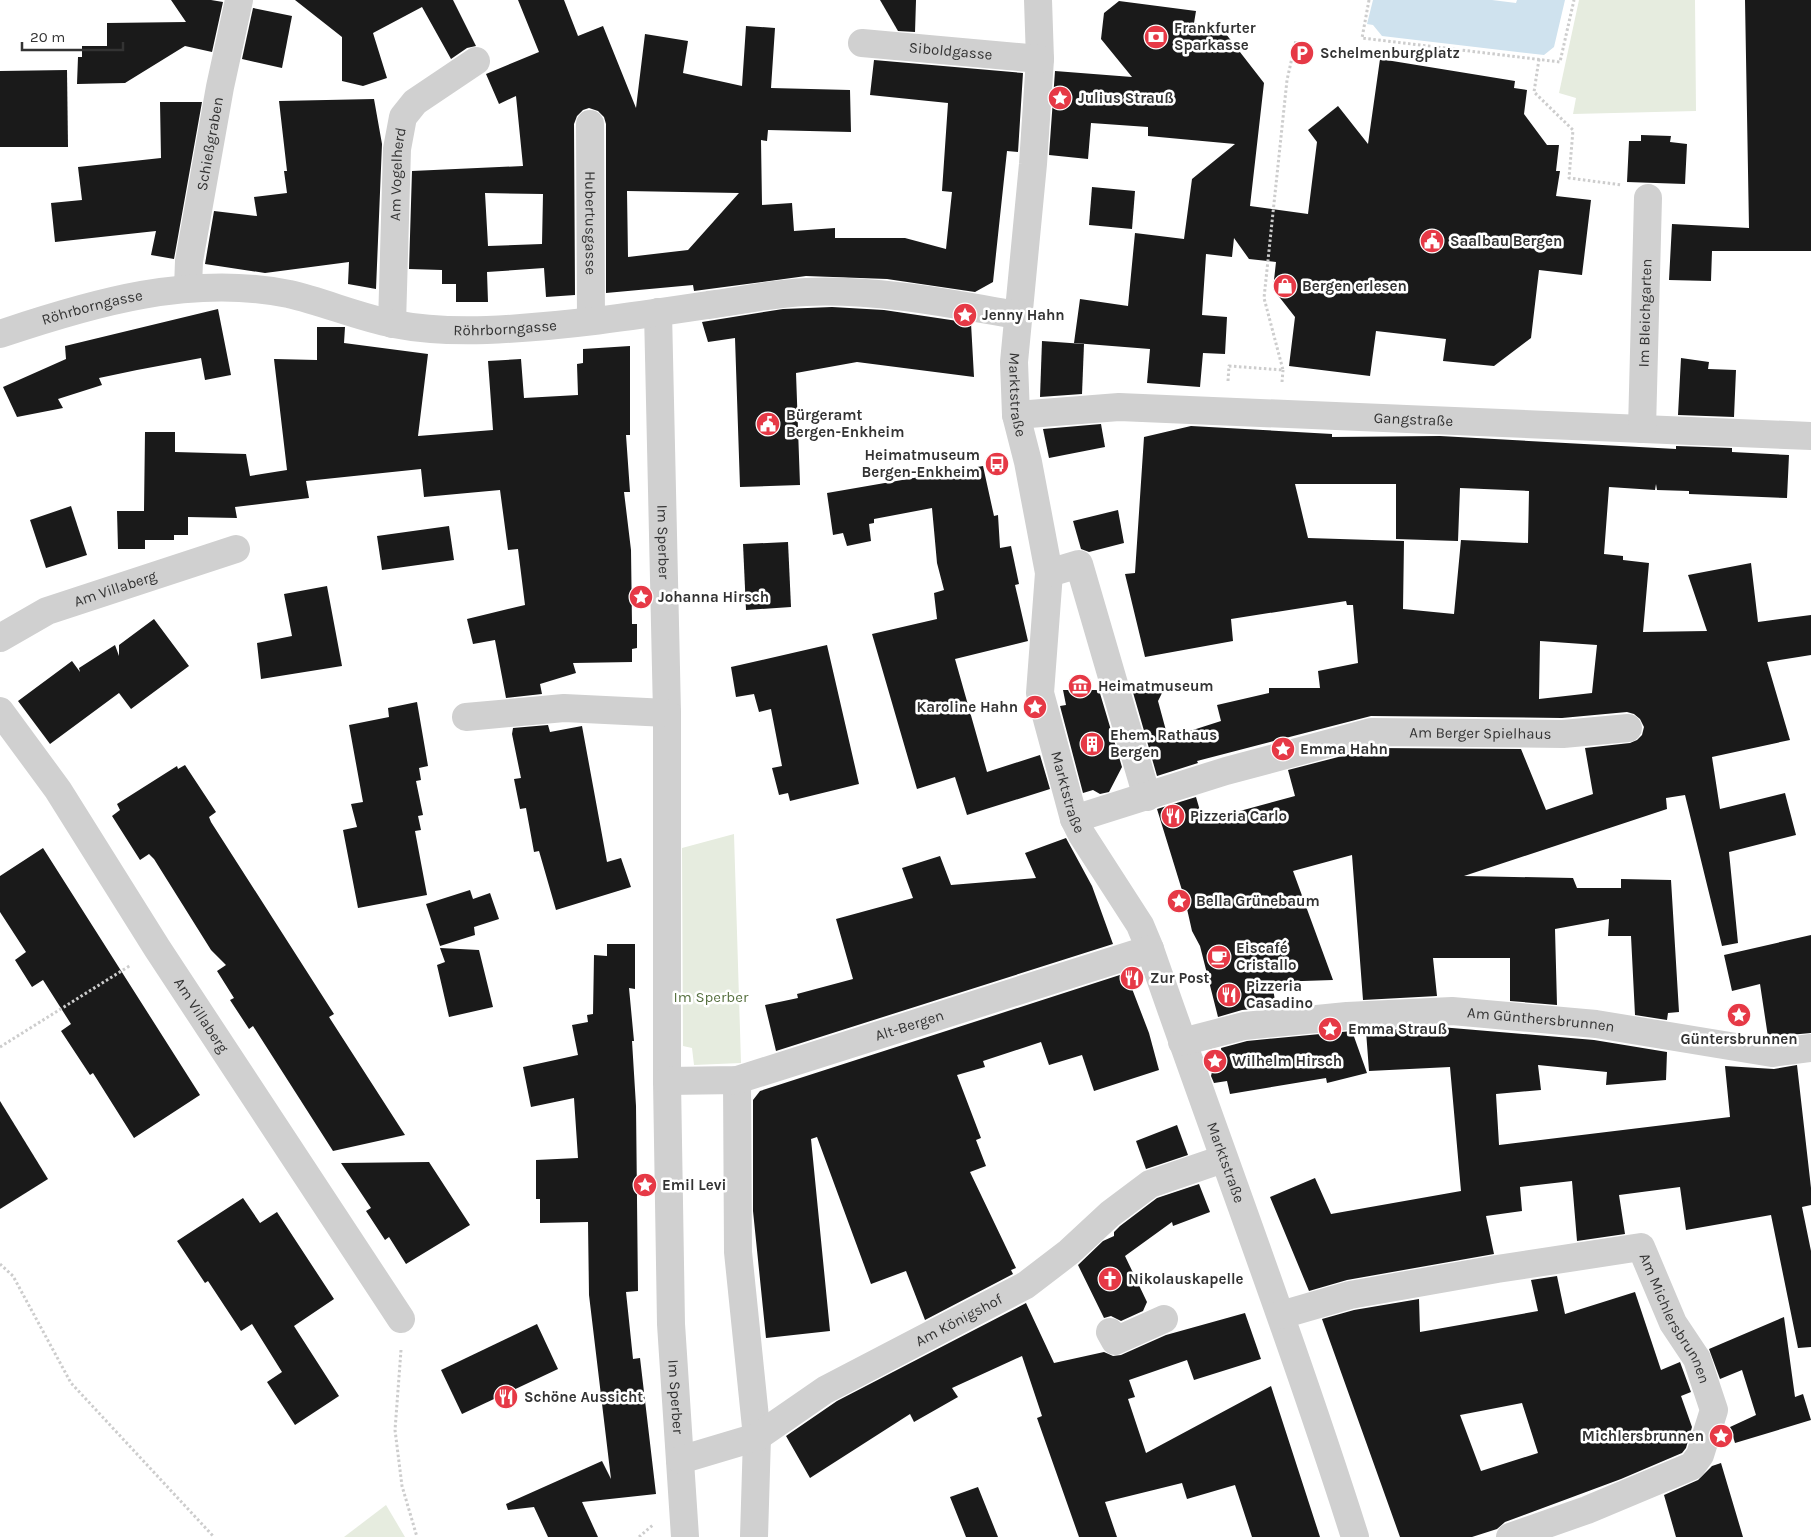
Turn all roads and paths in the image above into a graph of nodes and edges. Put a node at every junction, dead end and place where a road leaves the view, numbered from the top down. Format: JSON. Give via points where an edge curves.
{"nodes":[{"id":1,"x":239,"y":0,"type":"edge"},
{"id":2,"x":1038,"y":0,"type":"edge"},
{"id":3,"x":1369,"y":0,"type":"edge"},
{"id":4,"x":1574,"y":0,"type":"edge"},
{"id":5,"x":1296,"y":40,"type":"dead end"},
{"id":6,"x":862,"y":43,"type":"dead end"},
{"id":7,"x":1040,"y":59,"type":"junction"},
{"id":8,"x":1539,"y":59,"type":"junction"},
{"id":9,"x":476,"y":61,"type":"dead end"},
{"id":10,"x":590,"y":124,"type":"dead end"},
{"id":11,"x":1648,"y":198,"type":"joint"},
{"id":12,"x":188,"y":288,"type":"junction"},
{"id":13,"x":658,"y":312,"type":"junction"},
{"id":14,"x":1017,"y":315,"type":"junction"},
{"id":15,"x":591,"y":321,"type":"junction"},
{"id":16,"x":392,"y":324,"type":"junction"},
{"id":17,"x":0,"y":334,"type":"edge"},
{"id":18,"x":1226,"y":412,"type":"junction"},
{"id":19,"x":1016,"y":415,"type":"junction"},
{"id":20,"x":1642,"y":429,"type":"junction"},
{"id":21,"x":1811,"y":436,"type":"edge"},
{"id":22,"x":236,"y":549,"type":"dead end"},
{"id":23,"x":1049,"y":573,"type":"junction"},
{"id":24,"x":0,"y":638,"type":"edge"},
{"id":25,"x":0,"y":711,"type":"edge"},
{"id":26,"x":667,"y":713,"type":"junction"},
{"id":27,"x":466,"y":717,"type":"dead end"},
{"id":28,"x":1628,"y":728,"type":"dead end"},
{"id":29,"x":1147,"y":796,"type":"junction"},
{"id":30,"x":1074,"y":819,"type":"junction"},
{"id":31,"x":157,"y":948,"type":"junction"},
{"id":32,"x":1150,"y":949,"type":"junction"},
{"id":33,"x":1182,"y":1042,"type":"junction"},
{"id":34,"x":0,"y":1047,"type":"edge"},
{"id":35,"x":1811,"y":1048,"type":"edge"},
{"id":36,"x":737,"y":1080,"type":"junction"},
{"id":37,"x":667,"y":1081,"type":"junction"},
{"id":38,"x":1223,"y":1159,"type":"junction"},
{"id":39,"x":0,"y":1264,"type":"edge"},
{"id":40,"x":1281,"y":1315,"type":"junction"},
{"id":41,"x":401,"y":1319,"type":"joint"},
{"id":42,"x":1164,"y":1319,"type":"dead end"},
{"id":43,"x":1110,"y":1332,"type":"dead end"},
{"id":44,"x":757,"y":1437,"type":"junction"},
{"id":45,"x":680,"y":1460,"type":"junction"},
{"id":46,"x":214,"y":1537,"type":"edge"},
{"id":47,"x":417,"y":1537,"type":"edge"},
{"id":48,"x":685,"y":1537,"type":"edge"},
{"id":49,"x":754,"y":1537,"type":"edge"},
{"id":50,"x":1354,"y":1537,"type":"edge"},
{"id":51,"x":1510,"y":1537,"type":"edge"}],
"edges":[{"from":1,"to":12,"type":"street","name":"Schießgraben","via":[[189,261]]},
{"from":2,"to":7,"type":"street","name":"Marktstraße"},
{"from":3,"to":8,"type":"path","via":[[1362,38]]},
{"from":4,"to":8,"type":"path","via":[[1560,62]]},
{"from":5,"to":18,"type":"path","via":[[1286,80],[1264,298],[1283,370],[1229,366]]},
{"from":6,"to":7,"type":"street","name":"Siboldgasse"},
{"from":7,"to":14,"type":"street","name":"Marktstraße"},
{"from":8,"to":11,"type":"path","via":[[1534,92],[1573,130],[1569,178],[1623,185]]},
{"from":9,"to":16,"type":"street","name":"Am Vogelherd","via":[[415,102],[403,117],[397,149]]},
{"from":10,"to":15,"type":"street","name":"Hubertusgasse"},
{"from":11,"to":20,"type":"street","name":"Im Bleichgarten"},
{"from":12,"to":16,"type":"street","name":"Röhrborngasse","via":[[243,288],[289,294]]},
{"from":12,"to":17,"type":"street","name":"Röhrborngasse","via":[[141,295],[56,315]]},
{"from":13,"to":14,"type":"street","name":"Röhrborngasse","via":[[804,292],[878,293]]},
{"from":13,"to":15,"type":"street","name":"Röhrborngasse"},
{"from":13,"to":26,"type":"street","name":"Im Sperber"},
{"from":14,"to":19,"type":"street","name":"Marktstraße","via":[[1014,362]]},
{"from":15,"to":16,"type":"street","name":"Röhrborngasse","via":[[486,330],[426,329]]},
{"from":18,"to":19,"type":"street","name":"Gangstraße","via":[[1119,407]]},
{"from":18,"to":20,"type":"street","name":"Gangstraße"},
{"from":19,"to":23,"type":"street","name":"Marktstraße"},
{"from":20,"to":21,"type":"street","name":"Gangstraße"},
{"from":22,"to":24,"type":"street","name":"Am Villaberg","via":[[47,611]]},
{"from":23,"to":29,"type":"street","via":[[1079,564]]},
{"from":23,"to":30,"type":"street","name":"Marktstraße","via":[[1040,693]]},
{"from":25,"to":31,"type":"street","name":"Am Villaberg","via":[[58,790]]},
{"from":26,"to":27,"type":"street","via":[[564,708]]},
{"from":26,"to":37,"type":"street","name":"Im Sperber"},
{"from":28,"to":29,"type":"street","name":"Am Berger Spielhaus","via":[[1563,734],[1371,732]]},
{"from":29,"to":30,"type":"street","name":"Am Berger Spielhaus"},
{"from":30,"to":32,"type":"street","name":"Marktstraße","via":[[1140,925]]},
{"from":31,"to":34,"type":"path"},
{"from":31,"to":41,"type":"street","name":"Am Villaberg"},
{"from":32,"to":33,"type":"street","name":"Marktstraße"},
{"from":32,"to":36,"type":"street","name":"Alt-Bergen"},
{"from":33,"to":35,"type":"street","name":"Am Günthersbrunnen","via":[[1244,1026],[1347,1016],[1452,1011],[1596,1024],[1772,1053]]},
{"from":33,"to":38,"type":"street","name":"Marktstraße"},
{"from":36,"to":37,"type":"street","name":"Alt-Bergen"},
{"from":36,"to":44,"type":"street","via":[[738,1252]]},
{"from":37,"to":45,"type":"street","name":"Im Sperber","via":[[671,1324]]},
{"from":38,"to":40,"type":"street","name":"Marktstraße"},
{"from":38,"to":44,"type":"street","name":"Am Königshof","via":[[1150,1184],[1026,1285],[825,1390]]},
{"from":39,"to":46,"type":"path","via":[[13,1276],[71,1383]]},
{"from":40,"to":50,"type":"street","name":"Marktstraße"},
{"from":40,"to":51,"type":"street","name":"Am Michlersbrunnen","via":[[1350,1295],[1497,1268],[1641,1247],[1673,1323],[1697,1359],[1714,1410],[1700,1455],[1692,1466],[1587,1510]]},
{"from":41,"to":47,"type":"path","via":[[395,1430],[402,1486]]},
{"from":42,"to":43,"type":"street","via":[[1116,1341]]},
{"from":44,"to":45,"type":"street","name":"Am Königshof"},
{"from":44,"to":49,"type":"street"},
{"from":45,"to":48,"type":"street","name":"Im Sperber"}]}
